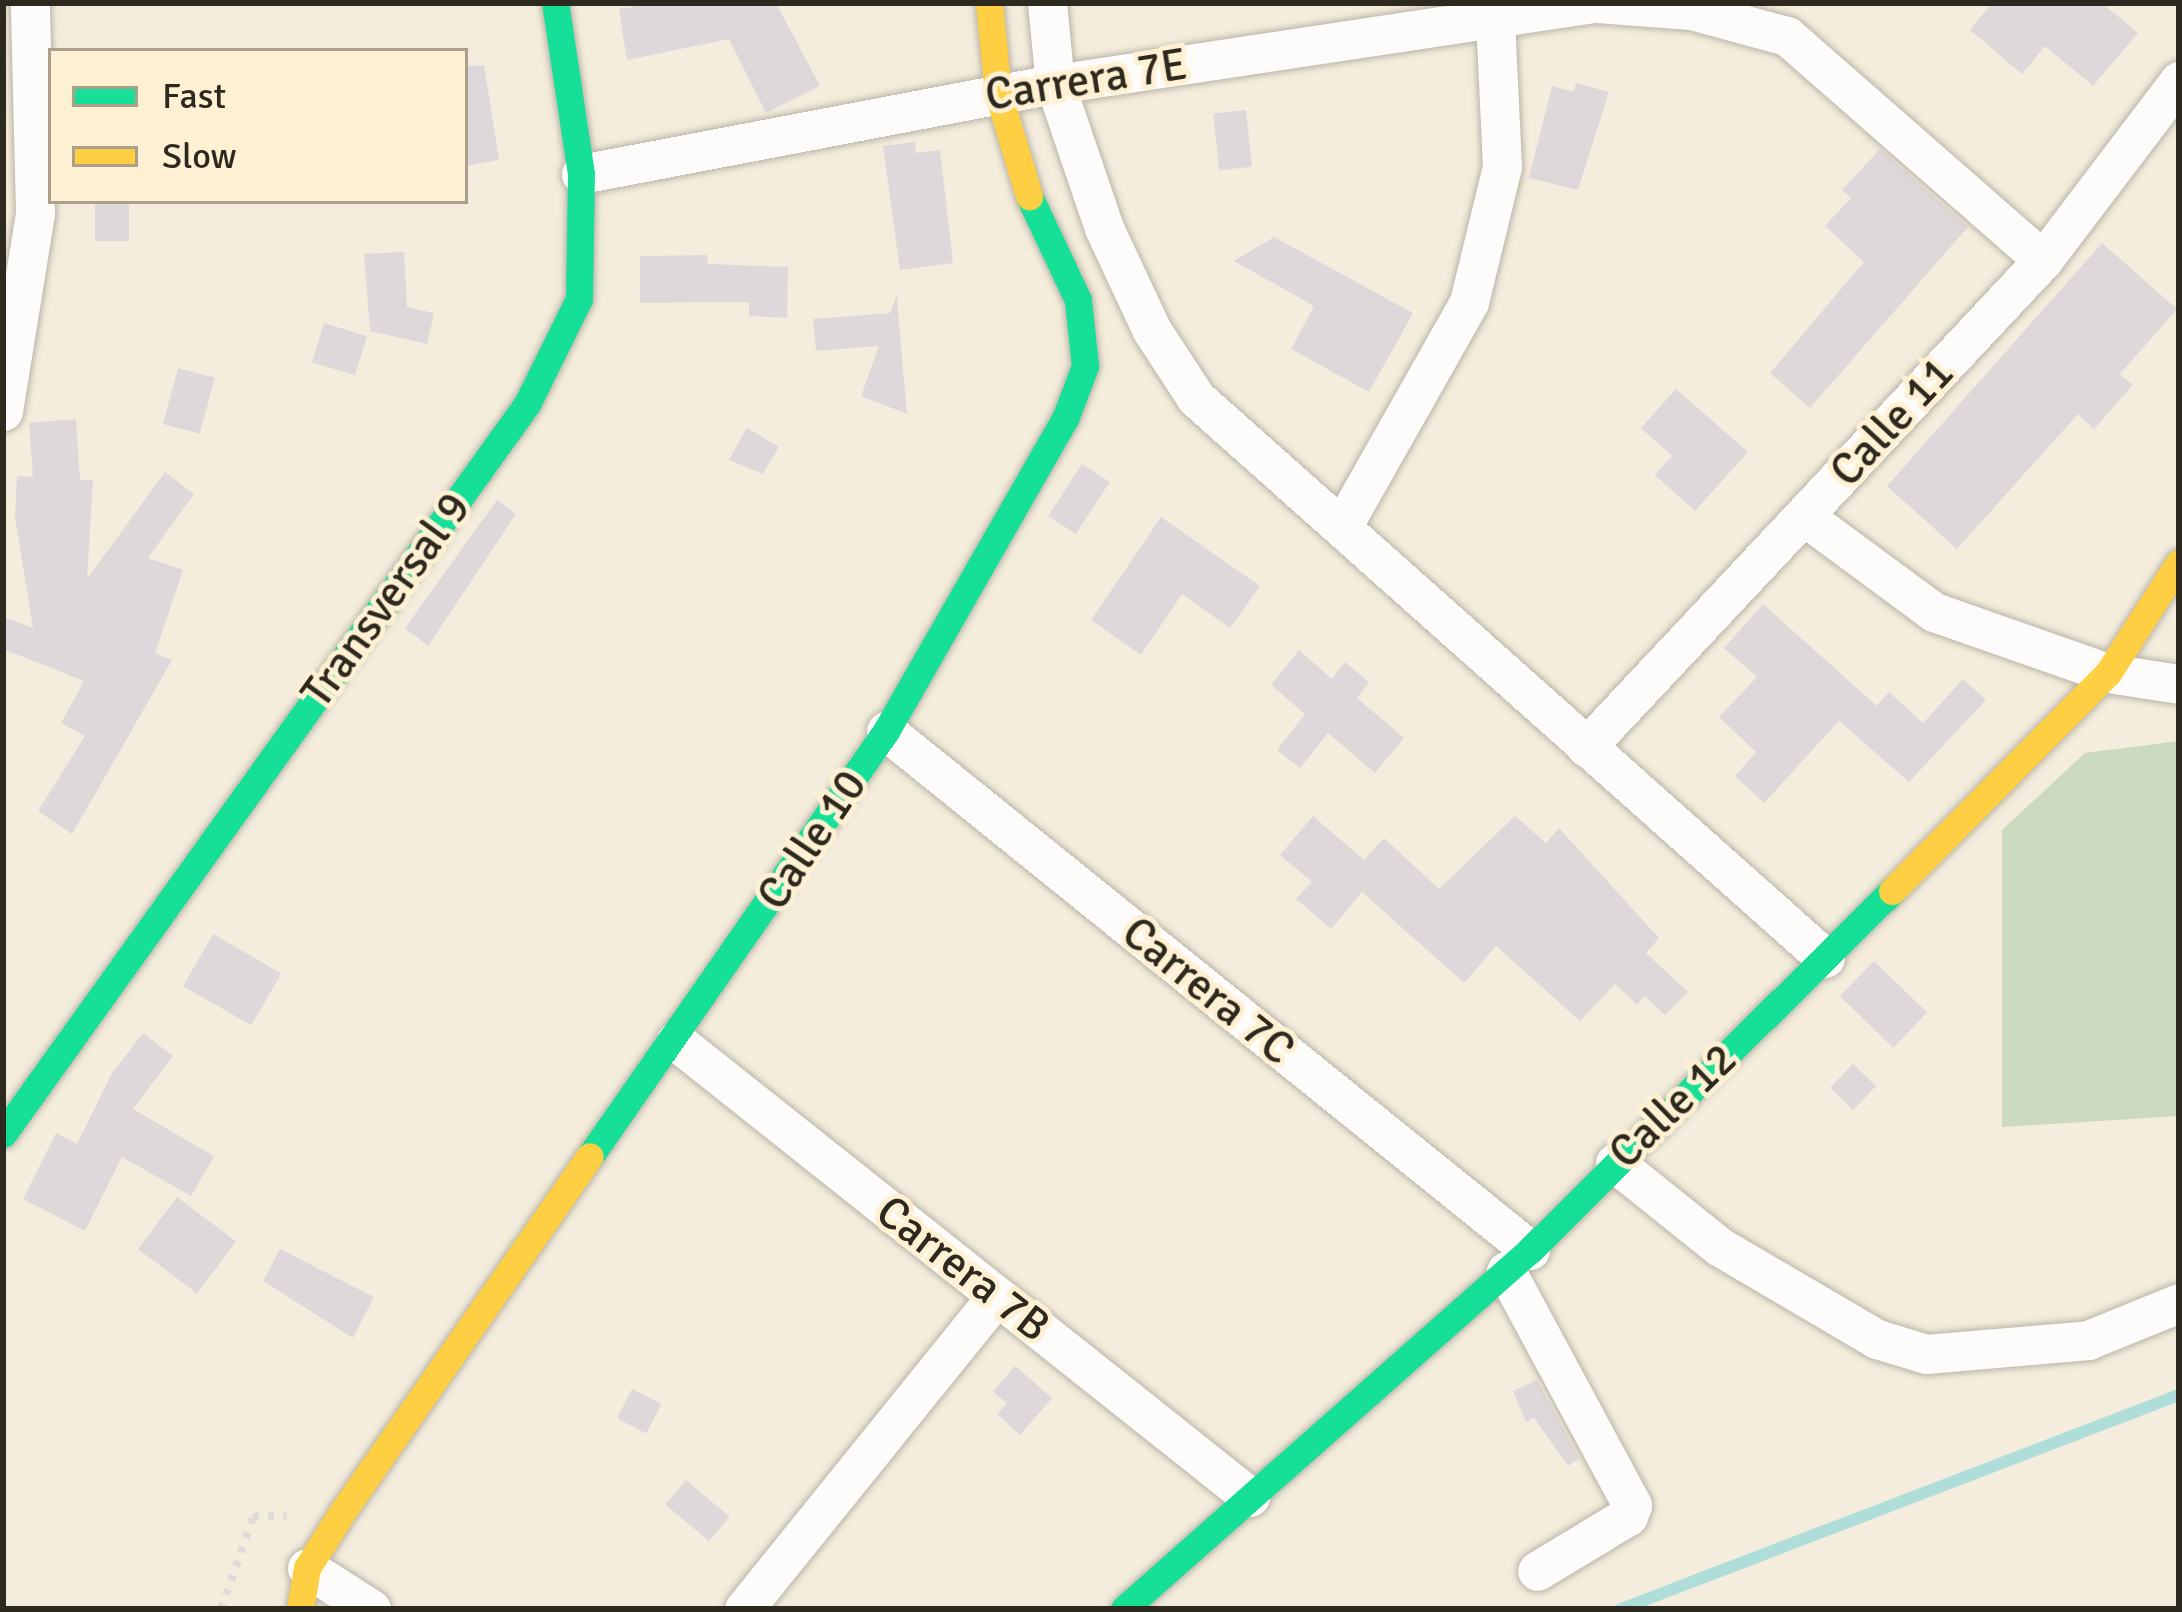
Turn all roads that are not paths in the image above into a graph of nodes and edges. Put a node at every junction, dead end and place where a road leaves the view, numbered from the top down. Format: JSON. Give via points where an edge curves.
{"nodes":[{"id":1,"x":31,"y":3,"type":"edge"},
{"id":2,"x":555,"y":3,"type":"edge"},
{"id":3,"x":989,"y":3,"type":"edge"},
{"id":4,"x":1047,"y":3,"type":"edge"},
{"id":5,"x":1595,"y":3,"type":"edge"},
{"id":6,"x":1495,"y":19,"type":"junction"},
{"id":7,"x":2179,"y":81,"type":"edge"},
{"id":8,"x":1055,"y":83,"type":"junction"},
{"id":9,"x":998,"y":93,"type":"junction"},
{"id":10,"x":581,"y":174,"type":"junction"},
{"id":11,"x":2043,"y":260,"type":"junction"},
{"id":12,"x":3,"y":411,"type":"edge"},
{"id":13,"x":1804,"y":517,"type":"junction"},
{"id":14,"x":1343,"y":525,"type":"junction"},
{"id":15,"x":2179,"y":563,"type":"edge"},
{"id":16,"x":2108,"y":673,"type":"junction"},
{"id":17,"x":2179,"y":684,"type":"edge"},
{"id":18,"x":886,"y":731,"type":"junction"},
{"id":19,"x":1586,"y":747,"type":"junction"},
{"id":20,"x":1826,"y":958,"type":"junction"},
{"id":21,"x":676,"y":1041,"type":"junction"},
{"id":22,"x":3,"y":1134,"type":"edge"},
{"id":23,"x":1615,"y":1163,"type":"junction"},
{"id":24,"x":1518,"y":1261,"type":"junction"},
{"id":25,"x":998,"y":1296,"type":"junction"},
{"id":26,"x":2179,"y":1304,"type":"edge"},
{"id":27,"x":1250,"y":1496,"type":"junction"},
{"id":28,"x":307,"y":1568,"type":"junction"},
{"id":29,"x":1537,"y":1571,"type":"dead end"},
{"id":30,"x":300,"y":1609,"type":"edge"},
{"id":31,"x":371,"y":1609,"type":"edge"},
{"id":32,"x":744,"y":1609,"type":"edge"},
{"id":33,"x":1124,"y":1609,"type":"edge"}],
"edges":[{"from":1,"to":12,"type":"street","via":[[35,213]]},
{"from":2,"to":10,"type":"street","name":"Transversal 9"},
{"from":3,"to":9,"type":"street","name":"Calle 10"},
{"from":4,"to":8,"type":"street"},
{"from":5,"to":6,"type":"street","name":"Carrera 7E"},
{"from":5,"to":11,"type":"street","name":"Carrera 7E","via":[[1691,10],[1787,36]]},
{"from":6,"to":8,"type":"street","name":"Carrera 7E"},
{"from":6,"to":14,"type":"street","via":[[1502,167],[1468,302]]},
{"from":7,"to":11,"type":"street","name":"Calle 11"},
{"from":8,"to":9,"type":"street","name":"Carrera 7E"},
{"from":8,"to":14,"type":"street","via":[[1104,228],[1151,329],[1196,398]]},
{"from":9,"to":10,"type":"street","name":"Carrera 7E"},
{"from":9,"to":18,"type":"street","name":"Calle 10","via":[[1020,177],[1078,300],[1085,366],[1065,419]]},
{"from":10,"to":22,"type":"street","name":"Transversal 9","via":[[579,299],[527,404]]},
{"from":11,"to":13,"type":"street","name":"Calle 11"},
{"from":13,"to":16,"type":"street","via":[[1934,612]]},
{"from":13,"to":19,"type":"street","name":"Calle 11"},
{"from":14,"to":19,"type":"street"},
{"from":15,"to":16,"type":"street","name":"Calle 12"},
{"from":16,"to":17,"type":"street"},
{"from":16,"to":20,"type":"street","name":"Calle 12"},
{"from":18,"to":21,"type":"street","name":"Calle 10"},
{"from":18,"to":24,"type":"street","name":"Carrera 7C"},
{"from":19,"to":20,"type":"street"},
{"from":20,"to":23,"type":"street","name":"Calle 12"},
{"from":21,"to":25,"type":"street","name":"Carrera 7B"},
{"from":21,"to":28,"type":"street","name":"Calle 10"},
{"from":23,"to":24,"type":"street","name":"Calle 12"},
{"from":23,"to":26,"type":"street","via":[[1720,1247],[1877,1339],[1926,1354],[2088,1340]]},
{"from":24,"to":27,"type":"street","name":"Calle 12"},
{"from":24,"to":29,"type":"street","name":"Carrera 7C","via":[[1632,1505],[1628,1516]]},
{"from":25,"to":27,"type":"street","name":"Carrera 7B"},
{"from":25,"to":32,"type":"street"},
{"from":27,"to":33,"type":"street","name":"Calle 12"},
{"from":28,"to":30,"type":"street","name":"Calle 10"},
{"from":28,"to":31,"type":"street"}]}
